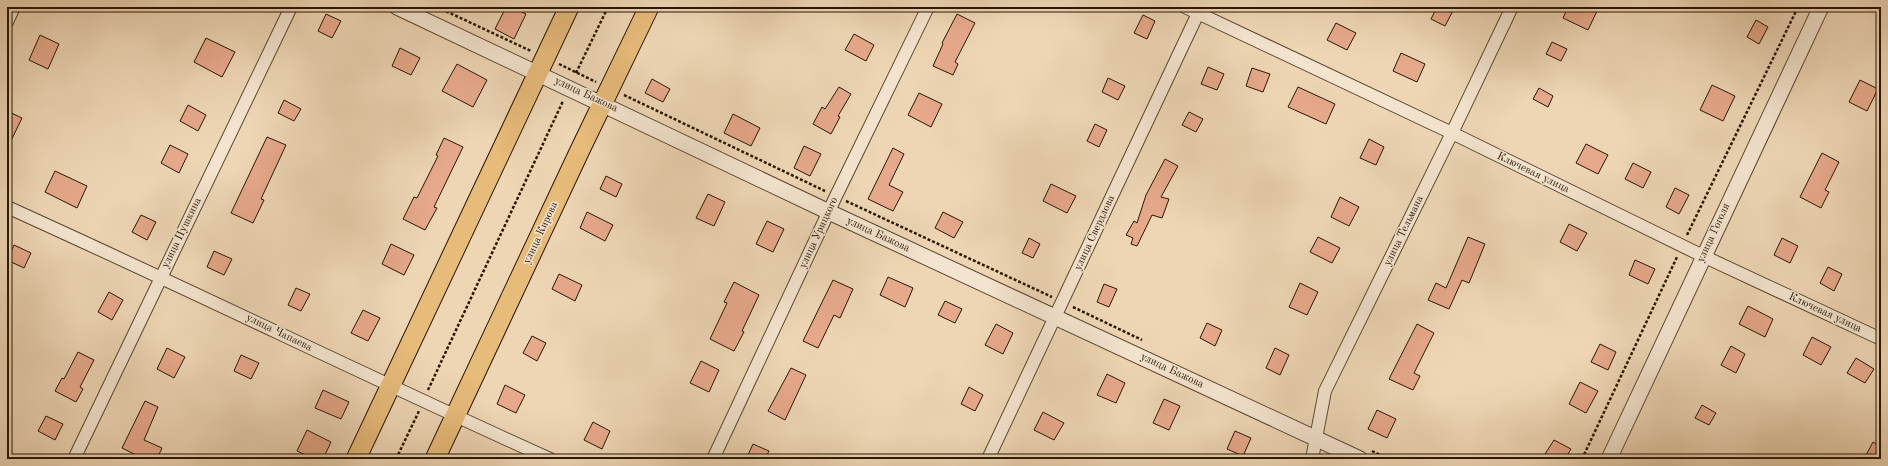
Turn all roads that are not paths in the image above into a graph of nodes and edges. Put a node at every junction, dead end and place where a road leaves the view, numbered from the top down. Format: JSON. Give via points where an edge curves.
{"nodes":[{"id":1,"x":14,"y":7,"type":"edge"},
{"id":2,"x":291,"y":7,"type":"edge"},
{"id":3,"x":397,"y":7,"type":"edge"},
{"id":4,"x":569,"y":7,"type":"edge"},
{"id":5,"x":649,"y":7,"type":"edge"},
{"id":6,"x":928,"y":7,"type":"edge"},
{"id":7,"x":1185,"y":7,"type":"edge"},
{"id":8,"x":1512,"y":7,"type":"edge"},
{"id":9,"x":1821,"y":7,"type":"edge"},
{"id":10,"x":1199,"y":10,"type":"edge"},
{"id":11,"x":7,"y":22,"type":"edge"},
{"id":12,"x":541,"y":65,"type":"junction"},
{"id":13,"x":606,"y":96,"type":"junction"},
{"id":14,"x":1452,"y":133,"type":"junction"},
{"id":15,"x":7,"y":207,"type":"edge"},
{"id":16,"x":829,"y":212,"type":"junction"},
{"id":17,"x":1703,"y":256,"type":"junction"},
{"id":18,"x":160,"y":276,"type":"junction"},
{"id":19,"x":1055,"y":317,"type":"junction"},
{"id":20,"x":1881,"y":339,"type":"edge"},
{"id":21,"x":390,"y":386,"type":"junction"},
{"id":22,"x":455,"y":416,"type":"junction"},
{"id":23,"x":1316,"y":438,"type":"junction"},
{"id":24,"x":1364,"y":454,"type":"edge"},
{"id":25,"x":74,"y":459,"type":"edge"},
{"id":26,"x":356,"y":459,"type":"edge"},
{"id":27,"x":435,"y":459,"type":"edge"},
{"id":28,"x":550,"y":459,"type":"edge"},
{"id":29,"x":713,"y":459,"type":"edge"},
{"id":30,"x":988,"y":459,"type":"edge"},
{"id":31,"x":1312,"y":459,"type":"edge"},
{"id":32,"x":1608,"y":459,"type":"edge"}],
"edges":[{"from":1,"to":11,"type":"street"},
{"from":2,"to":18,"type":"street","name":"улица Пушкина"},
{"from":3,"to":12,"type":"street","name":"улица Бажова"},
{"from":4,"to":12,"type":"main road"},
{"from":5,"to":13,"type":"main road","name":"улица Кирова"},
{"from":6,"to":16,"type":"street","name":"улица Урицкого"},
{"from":7,"to":10,"type":"street","name":"Ключевая улица"},
{"from":8,"to":14,"type":"street","name":"улица Тельмана"},
{"from":9,"to":17,"type":"street","name":"улица Гоголя"},
{"from":10,"to":14,"type":"street","name":"Ключевая улица"},
{"from":10,"to":19,"type":"street","name":"улица Свердлова"},
{"from":12,"to":13,"type":"street","name":"улица Бажова","via":[[570,88]]},
{"from":12,"to":21,"type":"main road"},
{"from":13,"to":16,"type":"street","name":"улица Бажова"},
{"from":13,"to":22,"type":"main road","name":"улица Кирова"},
{"from":14,"to":17,"type":"street","name":"Ключевая улица"},
{"from":14,"to":23,"type":"street","name":"улица Тельмана","via":[[1325,391]]},
{"from":15,"to":18,"type":"street","name":"улица Чапаева"},
{"from":16,"to":19,"type":"street","name":"улица Бажова"},
{"from":16,"to":29,"type":"street","name":"улица Урицкого"},
{"from":17,"to":20,"type":"street","name":"Ключевая улица"},
{"from":17,"to":32,"type":"street","name":"улица Гоголя"},
{"from":18,"to":21,"type":"street","name":"улица Чапаева"},
{"from":18,"to":25,"type":"street","name":"улица Пушкина"},
{"from":19,"to":23,"type":"street","name":"улица Бажова"},
{"from":19,"to":30,"type":"street","name":"улица Свердлова"},
{"from":21,"to":22,"type":"street","name":"улица Чапаева"},
{"from":21,"to":26,"type":"main road"},
{"from":22,"to":27,"type":"main road","name":"улица Кирова"},
{"from":22,"to":28,"type":"street","name":"улица Чапаева"},
{"from":23,"to":24,"type":"street","name":"улица Бажова"},
{"from":23,"to":31,"type":"street","name":"улица Тельмана"}]}
